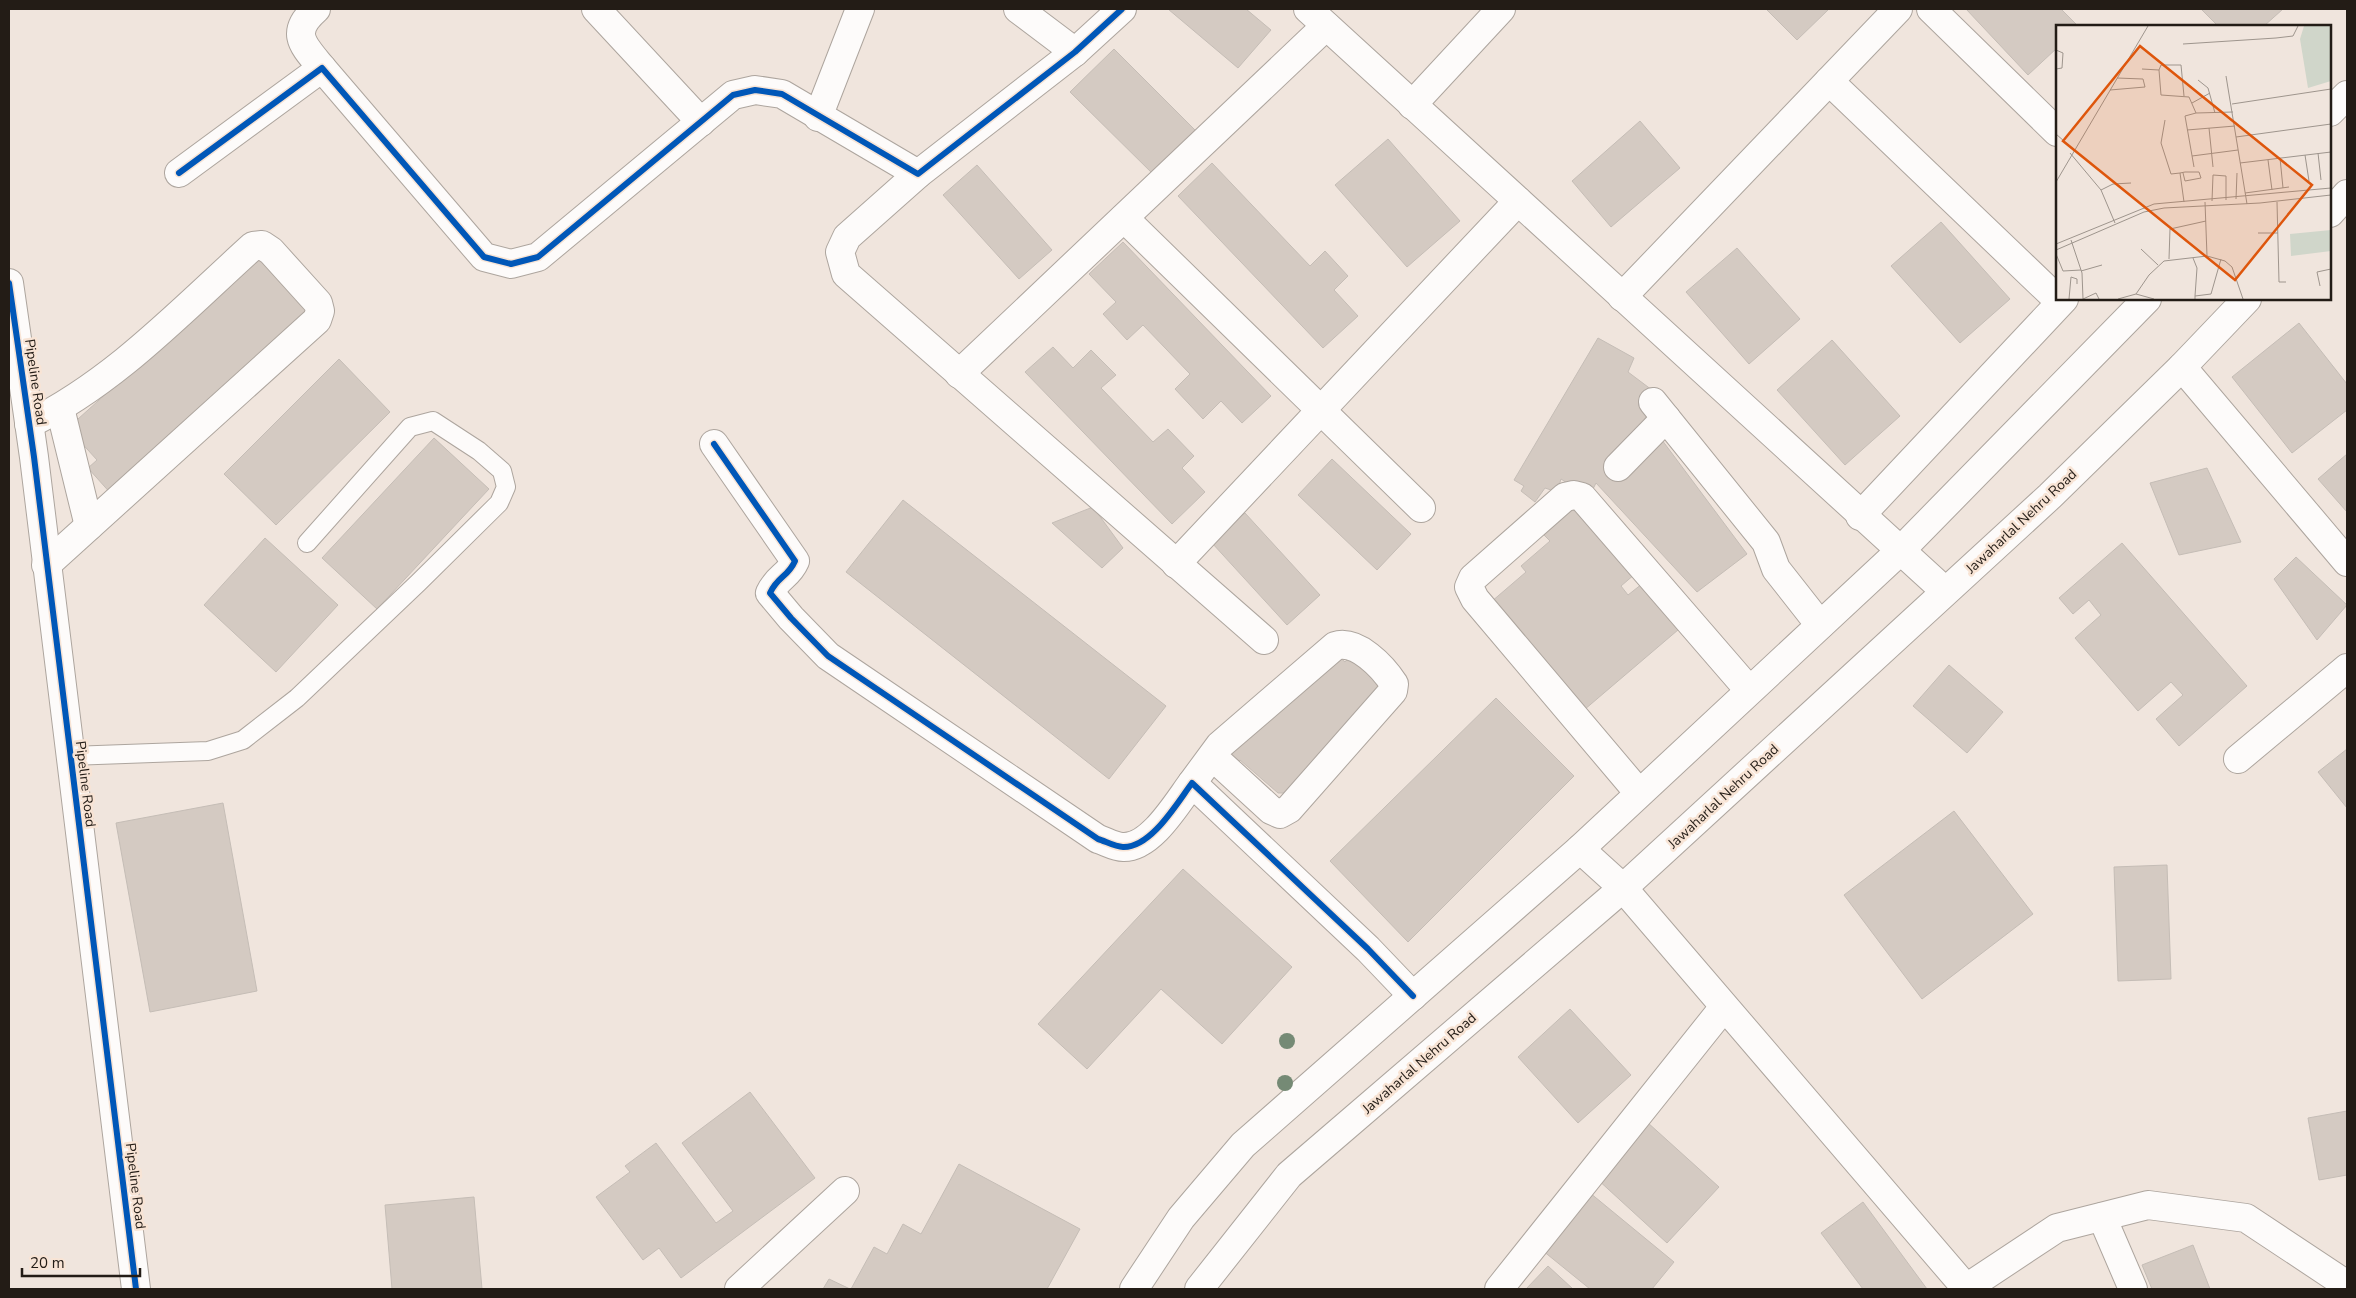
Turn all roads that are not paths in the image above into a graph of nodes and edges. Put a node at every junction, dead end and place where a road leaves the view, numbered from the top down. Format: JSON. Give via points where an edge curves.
{"nodes":[{"id":1,"x":316,"y":9,"type":"edge"},
{"id":2,"x":596,"y":9,"type":"edge"},
{"id":3,"x":860,"y":9,"type":"edge"},
{"id":4,"x":1018,"y":9,"type":"edge"},
{"id":5,"x":1122,"y":9,"type":"edge"},
{"id":6,"x":1501,"y":9,"type":"edge"},
{"id":7,"x":1898,"y":9,"type":"edge"},
{"id":8,"x":1931,"y":9,"type":"edge"},
{"id":9,"x":1317,"y":17,"type":"edge"},
{"id":10,"x":1075,"y":52,"type":"junction"},
{"id":11,"x":322,"y":68,"type":"junction"},
{"id":12,"x":1829,"y":81,"type":"junction"},
{"id":13,"x":2347,"y":94,"type":"edge"},
{"id":14,"x":1412,"y":105,"type":"junction"},
{"id":15,"x":2331,"y":111,"type":"edge"},
{"id":16,"x":818,"y":117,"type":"junction"},
{"id":17,"x":701,"y":122,"type":"junction"},
{"id":18,"x":2056,"y":131,"type":"edge"},
{"id":19,"x":179,"y":173,"type":"dead end"},
{"id":20,"x":918,"y":174,"type":"junction"},
{"id":21,"x":2347,"y":194,"type":"edge"},
{"id":22,"x":1518,"y":201,"type":"junction"},
{"id":23,"x":2331,"y":212,"type":"edge"},
{"id":24,"x":1124,"y":218,"type":"junction"},
{"id":25,"x":9,"y":283,"type":"edge"},
{"id":26,"x":2056,"y":296,"type":"edge"},
{"id":27,"x":1622,"y":297,"type":"junction"},
{"id":28,"x":2060,"y":300,"type":"edge"},
{"id":29,"x":2146,"y":300,"type":"edge"},
{"id":30,"x":2246,"y":300,"type":"edge"},
{"id":31,"x":2182,"y":367,"type":"junction"},
{"id":32,"x":959,"y":374,"type":"junction"},
{"id":33,"x":16,"y":385,"type":"edge"},
{"id":34,"x":1320,"y":410,"type":"junction"},
{"id":35,"x":63,"y":420,"type":"junction"},
{"id":36,"x":29,"y":424,"type":"junction"},
{"id":37,"x":714,"y":444,"type":"dead end"},
{"id":38,"x":34,"y":457,"type":"junction"},
{"id":39,"x":1618,"y":467,"type":"dead end"},
{"id":40,"x":1421,"y":508,"type":"dead end"},
{"id":41,"x":1860,"y":516,"type":"junction"},
{"id":42,"x":89,"y":526,"type":"junction"},
{"id":43,"x":307,"y":543,"type":"dead end"},
{"id":44,"x":1900,"y":551,"type":"junction"},
{"id":45,"x":2347,"y":562,"type":"edge"},
{"id":46,"x":1176,"y":564,"type":"junction"},
{"id":47,"x":46,"y":565,"type":"junction"},
{"id":48,"x":1945,"y":592,"type":"junction"},
{"id":49,"x":1820,"y":625,"type":"junction"},
{"id":50,"x":1264,"y":640,"type":"dead end"},
{"id":51,"x":2347,"y":668,"type":"edge"},
{"id":52,"x":1750,"y":690,"type":"junction"},
{"id":53,"x":70,"y":756,"type":"junction"},
{"id":54,"x":1212,"y":756,"type":"junction"},
{"id":55,"x":2238,"y":759,"type":"dead end"},
{"id":56,"x":1192,"y":783,"type":"junction"},
{"id":57,"x":1639,"y":793,"type":"junction"},
{"id":58,"x":1580,"y":849,"type":"junction"},
{"id":59,"x":1623,"y":888,"type":"junction"},
{"id":60,"x":1413,"y":996,"type":"junction"},
{"id":61,"x":1724,"y":1007,"type":"junction"},
{"id":62,"x":845,"y":1191,"type":"dead end"},
{"id":63,"x":2102,"y":1217,"type":"junction"},
{"id":64,"x":2347,"y":1285,"type":"edge"},
{"id":65,"x":136,"y":1289,"type":"edge"},
{"id":66,"x":739,"y":1289,"type":"edge"},
{"id":67,"x":1134,"y":1289,"type":"edge"},
{"id":68,"x":1198,"y":1289,"type":"edge"},
{"id":69,"x":1499,"y":1289,"type":"edge"},
{"id":70,"x":1966,"y":1289,"type":"edge"},
{"id":71,"x":2133,"y":1289,"type":"edge"}],
"edges":[{"from":1,"to":11,"type":"street","via":[[300,30],[302,44]]},
{"from":2,"to":17,"type":"street"},
{"from":3,"to":16,"type":"street"},
{"from":4,"to":10,"type":"street"},
{"from":5,"to":10,"type":"street"},
{"from":6,"to":14,"type":"street"},
{"from":7,"to":12,"type":"street"},
{"from":8,"to":18,"type":"street"},
{"from":9,"to":14,"type":"street"},
{"from":9,"to":24,"type":"street"},
{"from":10,"to":20,"type":"street"},
{"from":11,"to":17,"type":"street","via":[[484,257],[511,264],[538,257]]},
{"from":11,"to":19,"type":"street"},
{"from":12,"to":26,"type":"street"},
{"from":12,"to":27,"type":"street"},
{"from":13,"to":15,"type":"street"},
{"from":14,"to":22,"type":"street"},
{"from":16,"to":17,"type":"street","via":[[782,94],[755,90],[733,95]]},
{"from":16,"to":20,"type":"street"},
{"from":20,"to":32,"type":"street","via":[[847,237],[840,252],[846,274]]},
{"from":21,"to":23,"type":"street"},
{"from":22,"to":27,"type":"street"},
{"from":22,"to":34,"type":"street"},
{"from":24,"to":32,"type":"street"},
{"from":24,"to":34,"type":"street"},
{"from":25,"to":33,"type":"street","name":"Pipeline Road"},
{"from":27,"to":41,"type":"street"},
{"from":28,"to":41,"type":"street"},
{"from":29,"to":44,"type":"street"},
{"from":30,"to":31,"type":"street","name":"Jawaharlal Nehru Road"},
{"from":31,"to":45,"type":"street"},
{"from":31,"to":48,"type":"street","name":"Jawaharlal Nehru Road","via":[[2050,496]]},
{"from":32,"to":46,"type":"street"},
{"from":33,"to":36,"type":"street","name":"Pipeline Road"},
{"from":34,"to":40,"type":"street"},
{"from":34,"to":46,"type":"street"},
{"from":35,"to":36,"type":"street"},
{"from":35,"to":38,"type":"street"},
{"from":35,"to":42,"type":"street"},
{"from":35,"to":42,"type":"street","via":[[252,246],[262,245],[270,251],[318,303],[317,320]]},
{"from":36,"to":38,"type":"street","name":"Pipeline Road"},
{"from":37,"to":56,"type":"street","via":[[795,561],[790,571],[775,582],[770,593],[828,656],[1098,838],[1122,848],[1150,837]]},
{"from":38,"to":47,"type":"street","name":"Pipeline Road"},
{"from":39,"to":49,"type":"street","via":[[1660,410],[1766,542],[1776,570]]},
{"from":41,"to":44,"type":"street"},
{"from":42,"to":47,"type":"street"},
{"from":43,"to":53,"type":"lane","via":[[410,426],[433,420],[502,471],[506,487],[499,502],[418,584],[304,691],[243,740],[208,751]]},
{"from":44,"to":48,"type":"street"},
{"from":44,"to":49,"type":"street"},
{"from":46,"to":50,"type":"street"},
{"from":47,"to":53,"type":"street","name":"Pipeline Road"},
{"from":48,"to":59,"type":"street","name":"Jawaharlal Nehru Road"},
{"from":49,"to":52,"type":"street"},
{"from":51,"to":55,"type":"street"},
{"from":52,"to":57,"type":"street"},
{"from":52,"to":57,"type":"street","via":[[1582,497],[1565,497],[1473,578],[1469,587],[1475,599]]},
{"from":53,"to":65,"type":"street","name":"Pipeline Road"},
{"from":54,"to":54,"type":"street","via":[[1220,745],[1335,646],[1353,645],[1394,684],[1393,690],[1289,809],[1280,814],[1271,810]]},
{"from":54,"to":56,"type":"street"},
{"from":56,"to":60,"type":"street","via":[[1368,949]]},
{"from":57,"to":58,"type":"street"},
{"from":58,"to":59,"type":"street"},
{"from":58,"to":60,"type":"street"},
{"from":59,"to":61,"type":"street"},
{"from":59,"to":68,"type":"street","name":"Jawaharlal Nehru Road","via":[[1289,1175]]},
{"from":60,"to":67,"type":"street","via":[[1243,1145],[1181,1218]]},
{"from":61,"to":69,"type":"street"},
{"from":61,"to":70,"type":"street"},
{"from":62,"to":66,"type":"street"},
{"from":63,"to":64,"type":"street","via":[[2148,1205],[2246,1218]]},
{"from":63,"to":70,"type":"street","via":[[2057,1228]]},
{"from":63,"to":71,"type":"street"}]}
